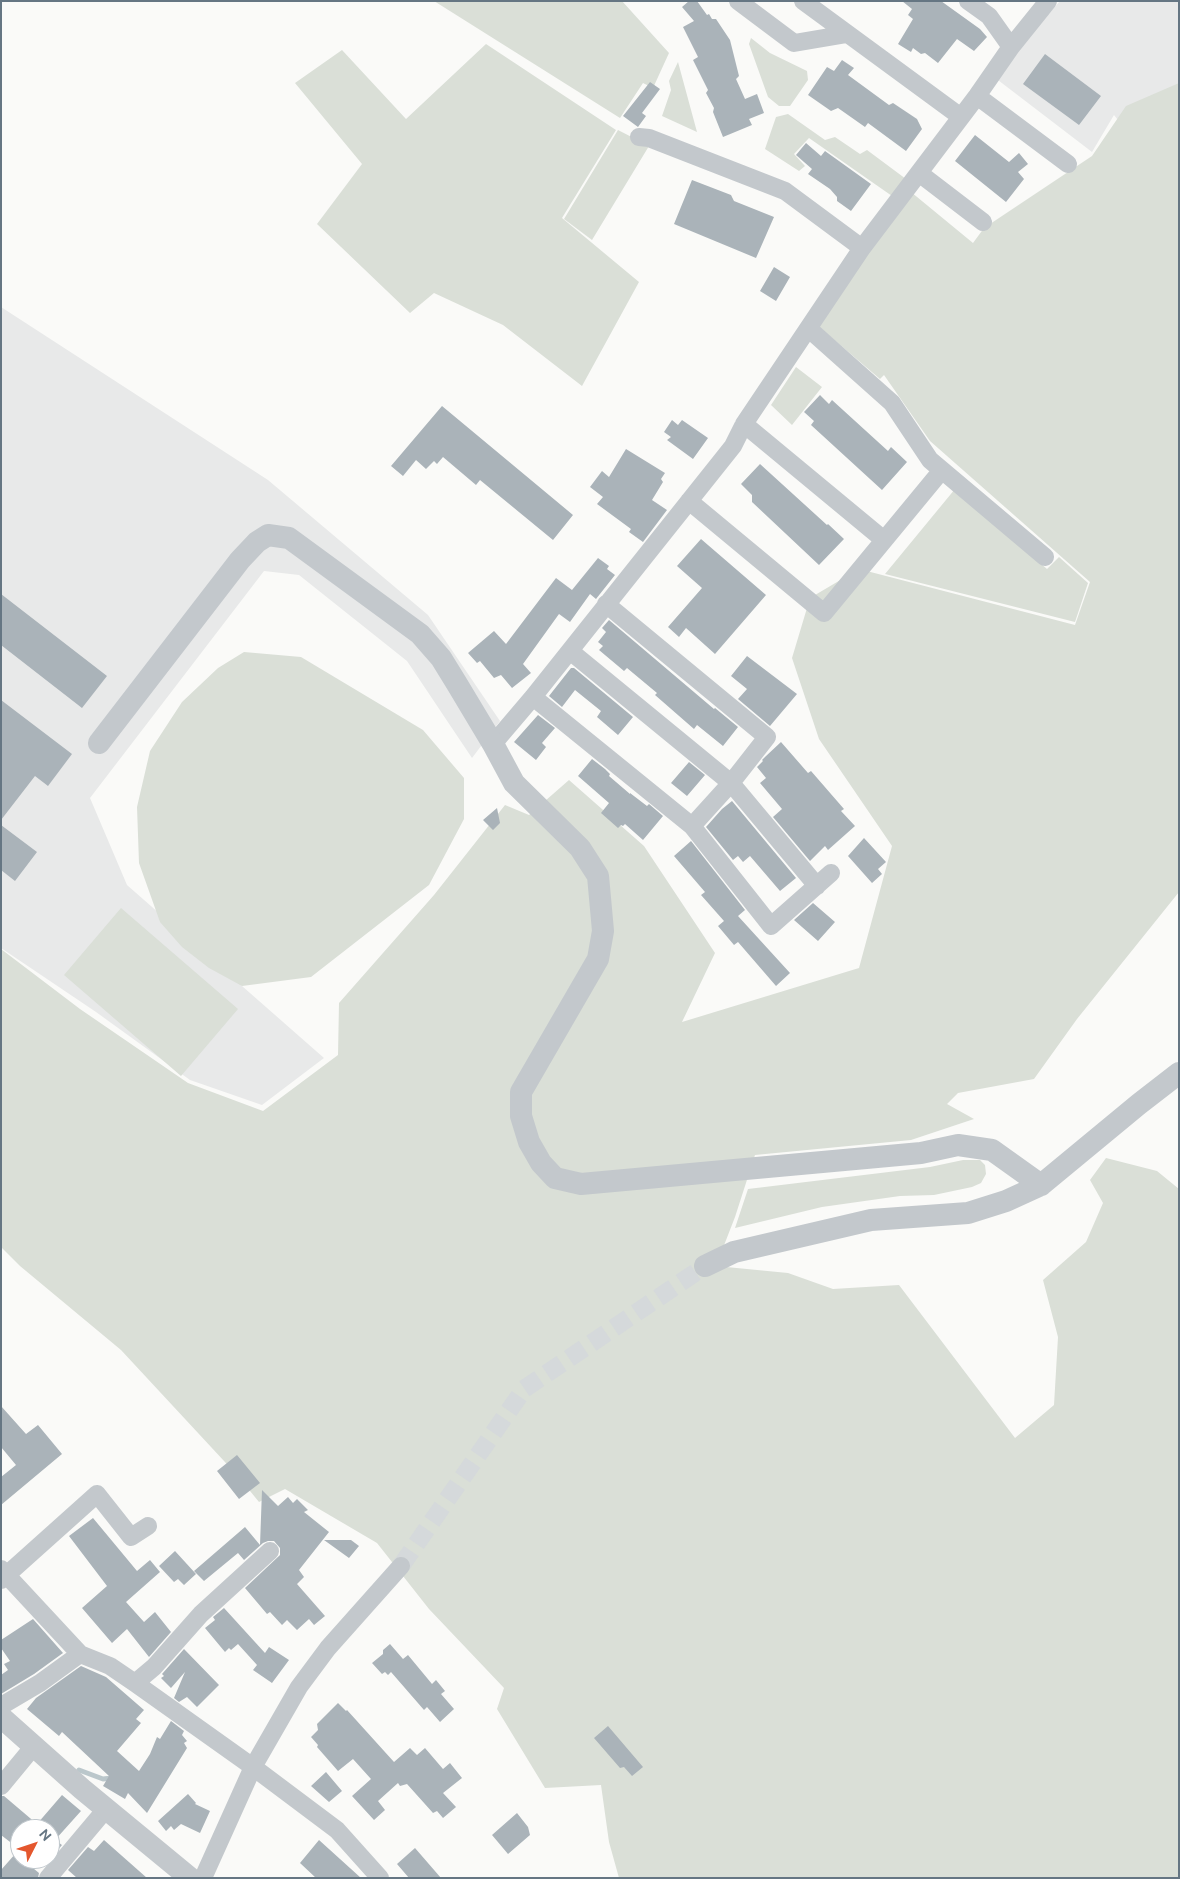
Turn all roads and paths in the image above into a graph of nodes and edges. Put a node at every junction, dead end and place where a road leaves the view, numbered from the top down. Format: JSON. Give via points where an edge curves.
{"nodes":[{"id":1,"x":738,"y":1,"type":"edge"},
{"id":2,"x":803,"y":1,"type":"edge"},
{"id":3,"x":968,"y":1,"type":"edge"},
{"id":4,"x":1048,"y":1,"type":"edge"},
{"id":5,"x":989,"y":9,"type":"edge"},
{"id":6,"x":847,"y":34,"type":"junction"},
{"id":7,"x":1011,"y":47,"type":"junction"},
{"id":8,"x":977,"y":96,"type":"junction"},
{"id":9,"x":961,"y":117,"type":"junction"},
{"id":10,"x":639,"y":137,"type":"dead end"},
{"id":11,"x":1068,"y":164,"type":"dead end"},
{"id":12,"x":919,"y":173,"type":"junction"},
{"id":13,"x":983,"y":222,"type":"dead end"},
{"id":14,"x":862,"y":248,"type":"junction"},
{"id":15,"x":809,"y":329,"type":"junction"},
{"id":16,"x":744,"y":424,"type":"junction"},
{"id":17,"x":942,"y":470,"type":"junction"},
{"id":18,"x":689,"y":501,"type":"junction"},
{"id":19,"x":884,"y":540,"type":"junction"},
{"id":20,"x":1045,"y":557,"type":"dead end"},
{"id":21,"x":606,"y":604,"type":"junction"},
{"id":22,"x":570,"y":651,"type":"junction"},
{"id":23,"x":533,"y":697,"type":"junction"},
{"id":24,"x":99,"y":743,"type":"dead end"},
{"id":25,"x":493,"y":744,"type":"junction"},
{"id":26,"x":731,"y":783,"type":"junction"},
{"id":27,"x":692,"y":826,"type":"junction"},
{"id":28,"x":831,"y":873,"type":"dead end"},
{"id":29,"x":817,"y":886,"type":"junction"},
{"id":30,"x":1179,"y":1074,"type":"edge"},
{"id":31,"x":1042,"y":1185,"type":"junction"},
{"id":32,"x":705,"y":1266,"type":"tunnel mouth"},
{"id":33,"x":148,"y":1526,"type":"dead end"},
{"id":34,"x":270,"y":1551,"type":"dead end"},
{"id":35,"x":401,"y":1566,"type":"tunnel mouth"},
{"id":36,"x":3,"y":1575,"type":"edge"},
{"id":37,"x":80,"y":1654,"type":"junction"},
{"id":38,"x":135,"y":1683,"type":"junction"},
{"id":39,"x":1,"y":1706,"type":"edge"},
{"id":40,"x":1,"y":1717,"type":"edge"},
{"id":41,"x":34,"y":1746,"type":"junction"},
{"id":42,"x":253,"y":1767,"type":"junction"},
{"id":43,"x":1,"y":1786,"type":"edge"},
{"id":44,"x":106,"y":1809,"type":"junction"},
{"id":45,"x":48,"y":1878,"type":"edge"},
{"id":46,"x":190,"y":1878,"type":"edge"},
{"id":47,"x":204,"y":1878,"type":"edge"},
{"id":48,"x":380,"y":1878,"type":"edge"}],
"edges":[{"from":1,"to":6,"type":"street","via":[[794,43]]},
{"from":2,"to":6,"type":"street"},
{"from":3,"to":5,"type":"street"},
{"from":4,"to":7,"type":"street"},
{"from":5,"to":7,"type":"street"},
{"from":6,"to":9,"type":"street"},
{"from":7,"to":8,"type":"street"},
{"from":8,"to":9,"type":"street"},
{"from":8,"to":11,"type":"street"},
{"from":9,"to":12,"type":"street"},
{"from":10,"to":14,"type":"street","via":[[649,138],[785,191]]},
{"from":12,"to":13,"type":"street"},
{"from":12,"to":14,"type":"street"},
{"from":14,"to":15,"type":"street"},
{"from":15,"to":16,"type":"street"},
{"from":15,"to":17,"type":"street","via":[[892,403],[930,460]]},
{"from":16,"to":18,"type":"street","via":[[733,446]]},
{"from":16,"to":19,"type":"street"},
{"from":17,"to":19,"type":"street"},
{"from":17,"to":20,"type":"street"},
{"from":18,"to":19,"type":"street","via":[[824,614]]},
{"from":18,"to":21,"type":"street"},
{"from":21,"to":22,"type":"street"},
{"from":21,"to":26,"type":"street","via":[[767,737]]},
{"from":22,"to":23,"type":"street"},
{"from":22,"to":26,"type":"street"},
{"from":23,"to":25,"type":"street"},
{"from":23,"to":27,"type":"street"},
{"from":24,"to":25,"type":"street","via":[[240,560],[268,535],[289,538],[420,634],[441,658]]},
{"from":25,"to":31,"type":"street","via":[[514,783],[580,848],[598,876],[603,931],[598,959],[521,1092],[521,1116],[529,1142],[541,1163],[556,1178],[581,1184],[921,1152],[958,1145],[992,1150]]},
{"from":26,"to":27,"type":"street"},
{"from":26,"to":29,"type":"street"},
{"from":27,"to":29,"type":"street","via":[[771,926]]},
{"from":28,"to":29,"type":"street"},
{"from":30,"to":31,"type":"street","via":[[1138,1104]]},
{"from":31,"to":32,"type":"street","via":[[968,1213],[871,1220],[734,1252]]},
{"from":33,"to":36,"type":"street","via":[[131,1537],[97,1494]]},
{"from":34,"to":38,"type":"street","via":[[201,1614]]},
{"from":35,"to":42,"type":"street","via":[[328,1648],[299,1687]]},
{"from":36,"to":37,"type":"street"},
{"from":37,"to":38,"type":"street","via":[[110,1666]]},
{"from":37,"to":39,"type":"street"},
{"from":38,"to":42,"type":"street"},
{"from":40,"to":41,"type":"street"},
{"from":41,"to":43,"type":"street"},
{"from":41,"to":44,"type":"street"},
{"from":42,"to":47,"type":"street"},
{"from":42,"to":48,"type":"street","via":[[337,1830]]},
{"from":44,"to":45,"type":"street"},
{"from":44,"to":46,"type":"street"}]}
